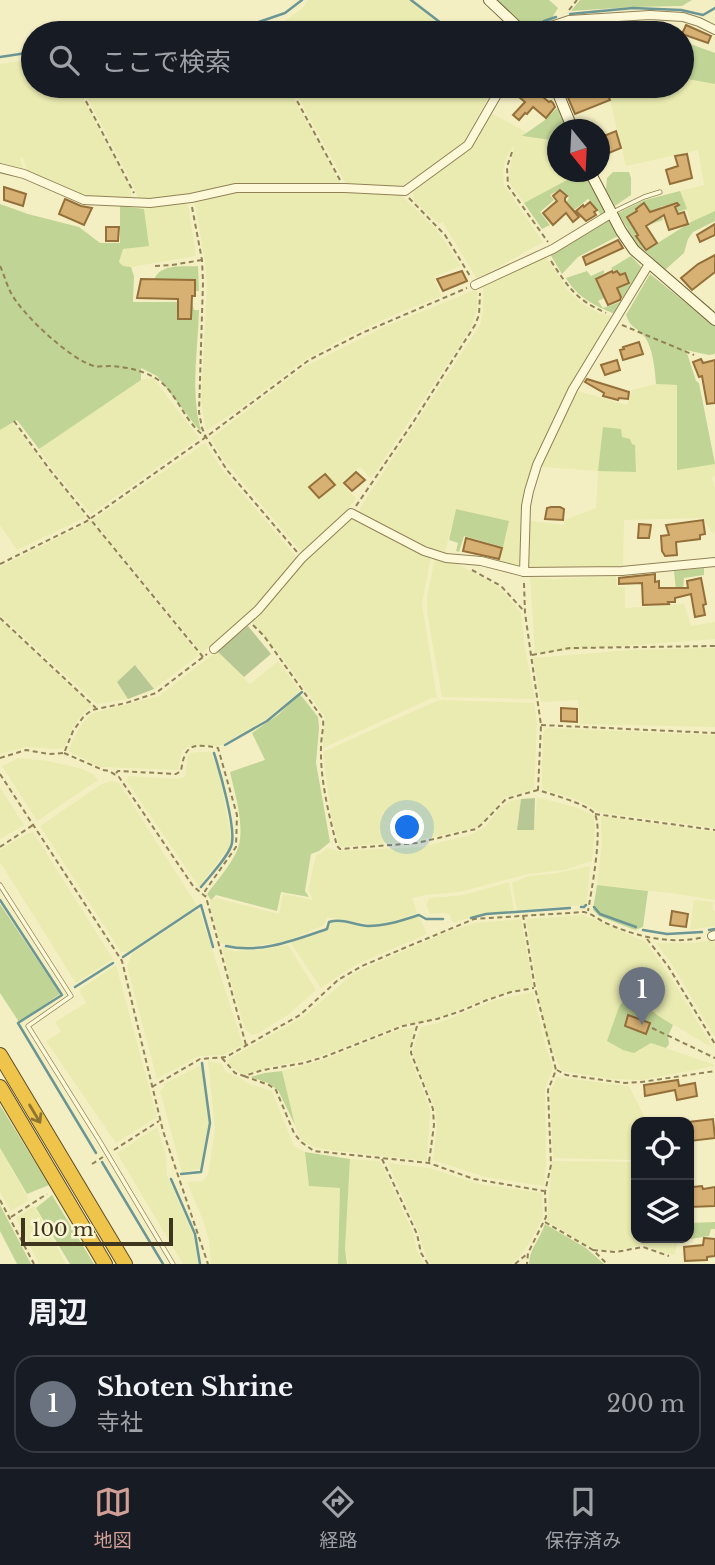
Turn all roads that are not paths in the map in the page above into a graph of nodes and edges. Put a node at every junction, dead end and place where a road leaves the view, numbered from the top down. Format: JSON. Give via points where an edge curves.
{"nodes":[{"id":1,"x":489,"y":0,"type":"edge"},
{"id":2,"x":511,"y":21,"type":"edge"},
{"id":3,"x":566,"y":21,"type":"edge"},
{"id":4,"x":715,"y":30,"type":"edge"},
{"id":5,"x":495,"y":98,"type":"edge"},
{"id":6,"x":560,"y":98,"type":"edge"},
{"id":7,"x":568,"y":119,"type":"edge"},
{"id":8,"x":0,"y":168,"type":"edge"},
{"id":9,"x":595,"y":182,"type":"edge"},
{"id":10,"x":660,"y":192,"type":"dead end"},
{"id":11,"x":612,"y":213,"type":"junction"},
{"id":12,"x":649,"y":264,"type":"junction"},
{"id":13,"x":477,"y":284,"type":"road end"},
{"id":14,"x":715,"y":320,"type":"edge"},
{"id":15,"x":715,"y":562,"type":"edge"},
{"id":16,"x":523,"y":572,"type":"junction"},
{"id":17,"x":214,"y":649,"type":"road end"},
{"id":18,"x":0,"y":885,"type":"edge"},
{"id":19,"x":0,"y":1055,"type":"edge"},
{"id":20,"x":0,"y":1087,"type":"edge"},
{"id":21,"x":105,"y":1264,"type":"edge"},
{"id":22,"x":125,"y":1264,"type":"edge"},
{"id":23,"x":173,"y":1264,"type":"edge"}],
"edges":[{"from":1,"to":2,"type":"main road"},
{"from":3,"to":4,"type":"street","via":[[650,15],[683,17]]},
{"from":5,"to":8,"type":"street","via":[[468,145],[405,191],[236,188],[150,203],[84,200]]},
{"from":6,"to":7,"type":"main road"},
{"from":9,"to":11,"type":"main road"},
{"from":10,"to":11,"type":"lane"},
{"from":11,"to":12,"type":"main road","via":[[634,250]]},
{"from":11,"to":13,"type":"street","via":[[549,251]]},
{"from":12,"to":14,"type":"main road"},
{"from":12,"to":16,"type":"street","via":[[573,389],[537,465],[526,506]]},
{"from":15,"to":16,"type":"street","via":[[621,571]]},
{"from":16,"to":17,"type":"street","via":[[424,551],[351,513]]},
{"from":18,"to":23,"type":"lane","via":[[71,996],[28,1026]]},
{"from":19,"to":22,"type":"highway","one_way":true},
{"from":20,"to":21,"type":"highway"}]}
